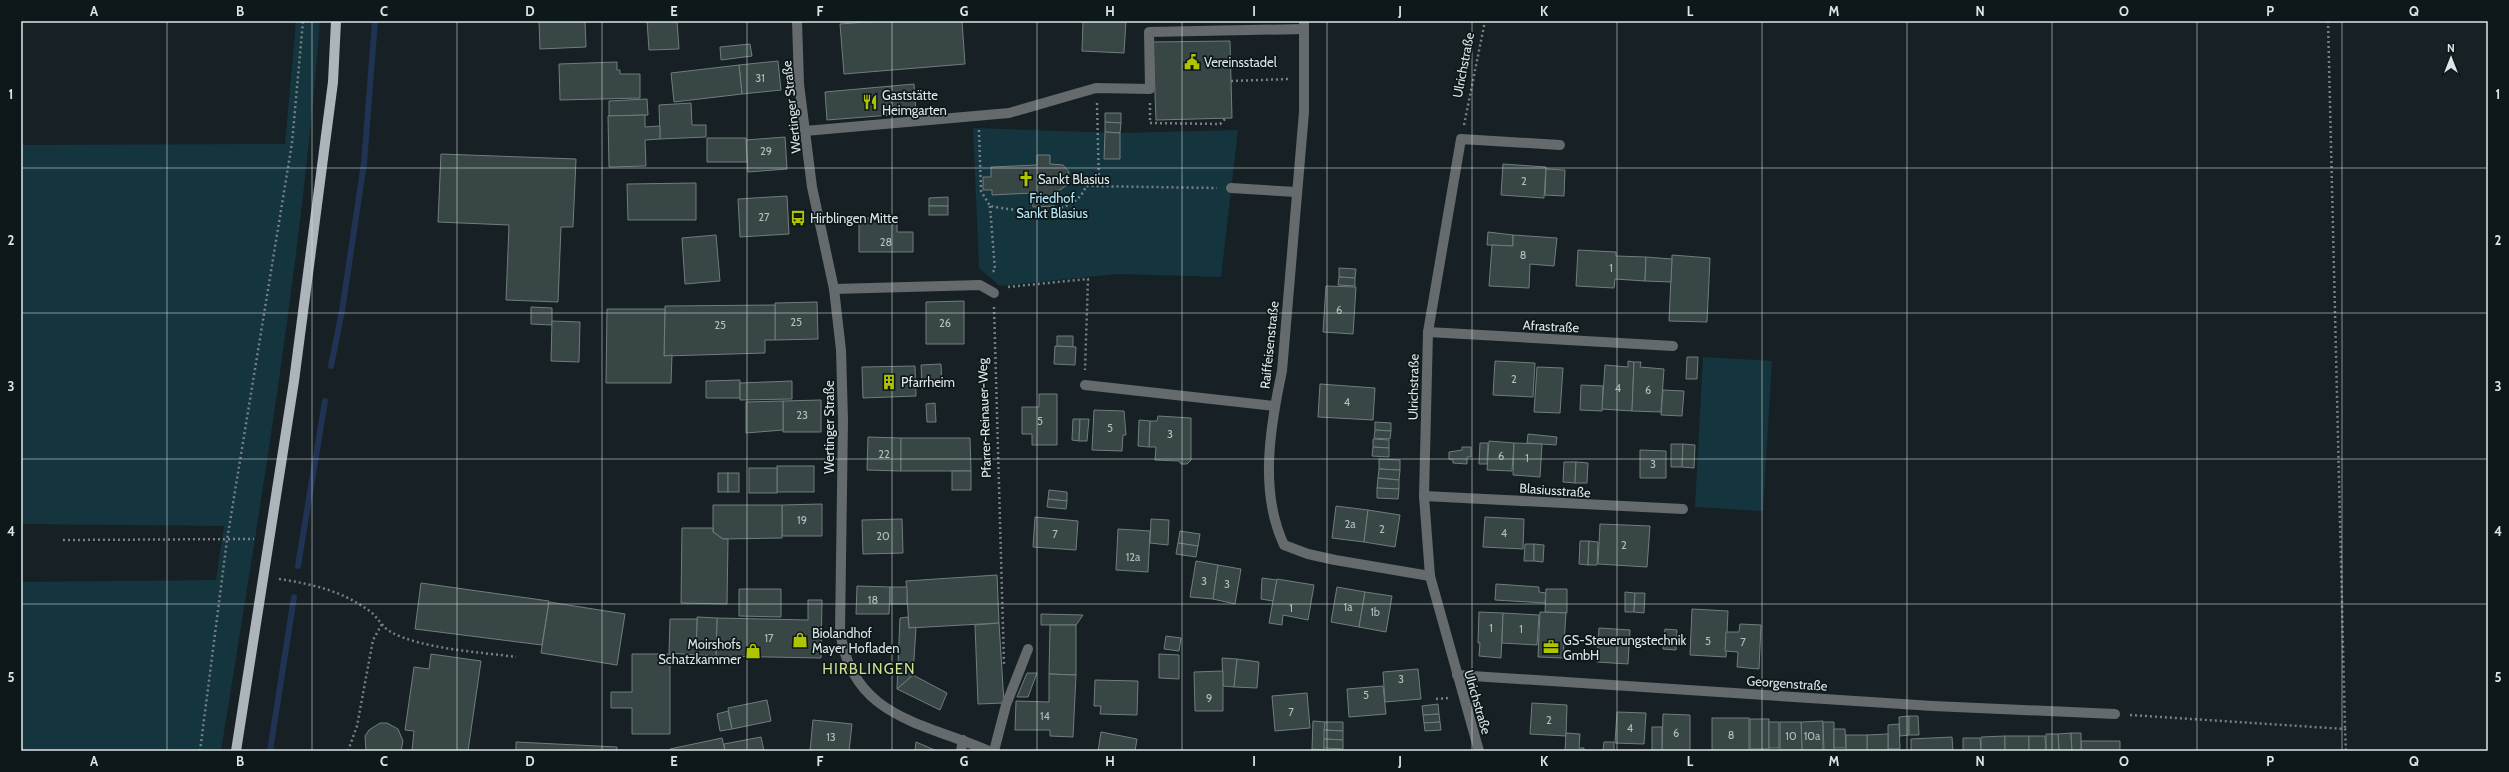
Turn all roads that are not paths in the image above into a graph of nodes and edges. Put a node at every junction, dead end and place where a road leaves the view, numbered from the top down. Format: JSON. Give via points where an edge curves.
{"nodes":[{"id":1,"x":336,"y":21,"type":"edge"},
{"id":2,"x":797,"y":21,"type":"edge"},
{"id":3,"x":1304,"y":25,"type":"edge"},
{"id":4,"x":805,"y":131,"type":"junction"},
{"id":5,"x":1560,"y":146,"type":"dead end"},
{"id":6,"x":1231,"y":188,"type":"road end"},
{"id":7,"x":1296,"y":192,"type":"junction"},
{"id":8,"x":834,"y":289,"type":"junction"},
{"id":9,"x":987,"y":289,"type":"road end"},
{"id":10,"x":1428,"y":332,"type":"junction"},
{"id":11,"x":1674,"y":346,"type":"dead end"},
{"id":12,"x":1085,"y":385,"type":"road end"},
{"id":13,"x":1275,"y":406,"type":"junction"},
{"id":14,"x":1424,"y":496,"type":"junction"},
{"id":15,"x":1684,"y":508,"type":"dead end"},
{"id":16,"x":1430,"y":576,"type":"junction"},
{"id":17,"x":1028,"y":649,"type":"dead end"},
{"id":18,"x":1457,"y":675,"type":"junction"},
{"id":19,"x":2115,"y":714,"type":"road end"},
{"id":20,"x":963,"y":740,"type":"junction"},
{"id":21,"x":236,"y":751,"type":"edge"},
{"id":22,"x":961,"y":751,"type":"edge"},
{"id":23,"x":989,"y":751,"type":"edge"},
{"id":24,"x":994,"y":751,"type":"edge"},
{"id":25,"x":1479,"y":751,"type":"edge"}],
"edges":[{"from":1,"to":21,"type":"main road","via":[[333,82],[300,334]]},
{"from":2,"to":4,"type":"street","name":"Wertinger Straße","via":[[799,84]]},
{"from":3,"to":4,"type":"street","via":[[1150,32],[1150,89],[1096,88],[1010,113]]},
{"from":3,"to":7,"type":"street","name":"Raiffeisenstraße","via":[[1304,112]]},
{"from":4,"to":8,"type":"street","name":"Wertinger Straße","via":[[812,187]]},
{"from":5,"to":10,"type":"street","name":"Ulrichstraße","via":[[1461,139]]},
{"from":6,"to":7,"type":"street"},
{"from":7,"to":13,"type":"street","name":"Raiffeisenstraße","via":[[1282,371]]},
{"from":8,"to":9,"type":"street"},
{"from":8,"to":20,"type":"street","name":"Wertinger Straße","via":[[841,350],[840,631],[843,651],[852,674],[863,690],[876,702],[892,713]]},
{"from":10,"to":11,"type":"street","name":"Afrastraße"},
{"from":10,"to":14,"type":"street","name":"Ulrichstraße"},
{"from":12,"to":13,"type":"street"},
{"from":13,"to":16,"type":"street","name":"Raiffeisenstraße","via":[[1269,486],[1277,530],[1284,545],[1335,560]]},
{"from":14,"to":15,"type":"street","name":"Blasiusstraße"},
{"from":14,"to":16,"type":"street","name":"Ulrichstraße"},
{"from":16,"to":18,"type":"street","name":"Ulrichstraße"},
{"from":17,"to":24,"type":"street","via":[[1006,705]]},
{"from":18,"to":19,"type":"street","name":"Georgenstraße","via":[[1933,706]]},
{"from":18,"to":25,"type":"street","name":"Ulrichstraße"},
{"from":20,"to":22,"type":"street"},
{"from":20,"to":23,"type":"street","name":"Wertinger Straße"}]}
